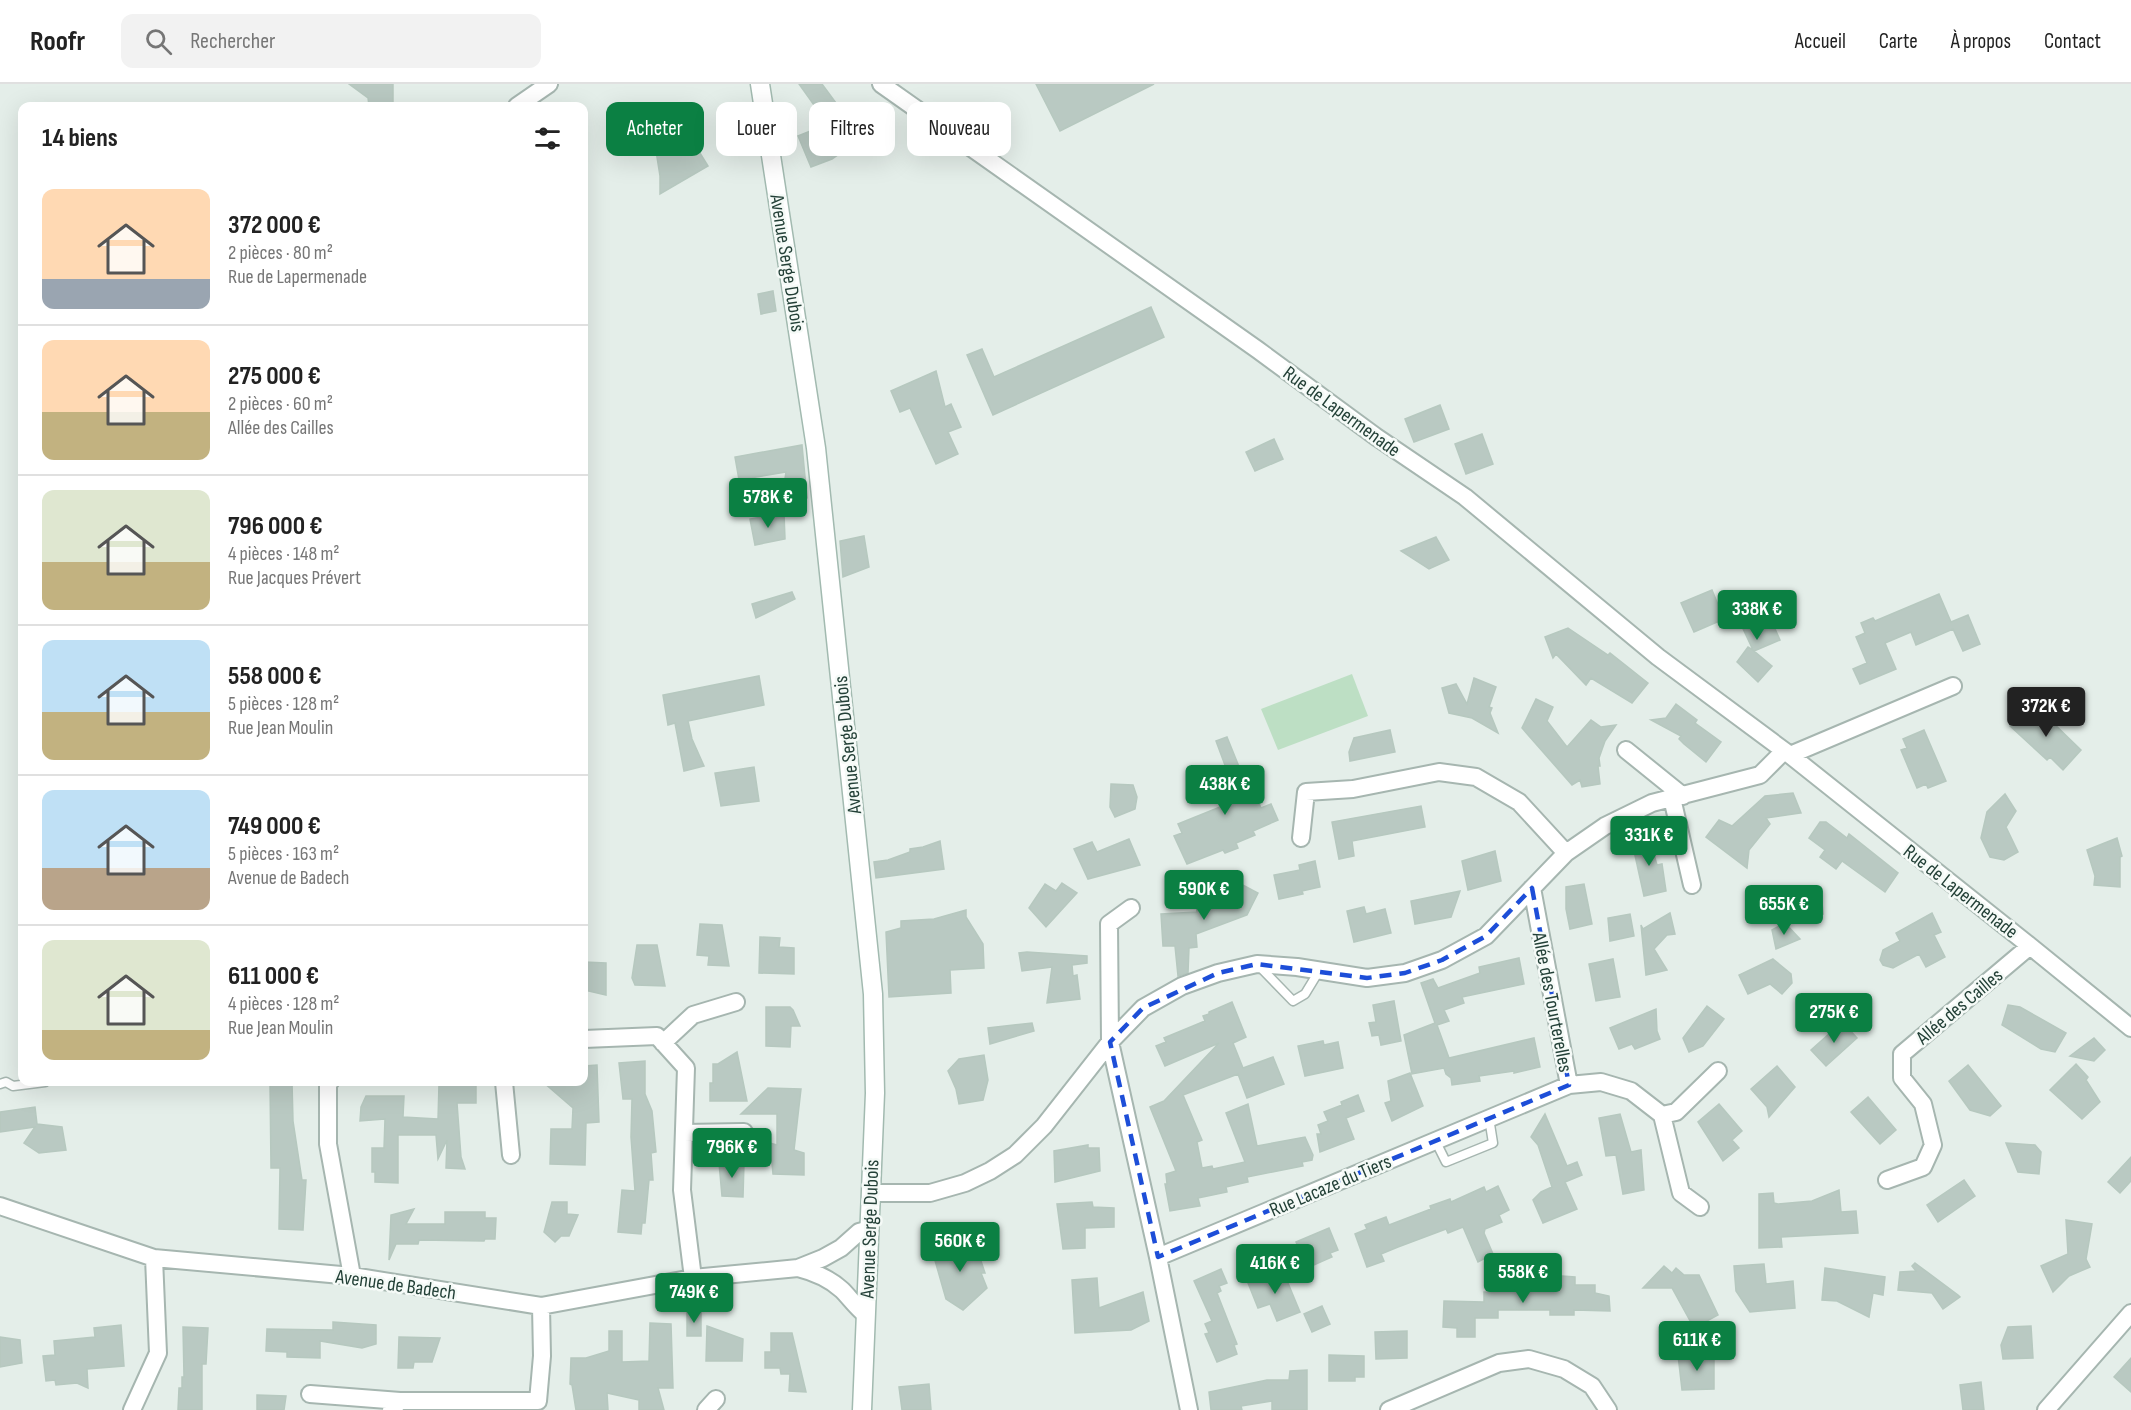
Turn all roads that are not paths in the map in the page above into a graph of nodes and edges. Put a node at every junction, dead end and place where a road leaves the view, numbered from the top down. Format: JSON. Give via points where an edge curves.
{"nodes":[{"id":1,"x":549,"y":84,"type":"edge"},
{"id":2,"x":760,"y":84,"type":"edge"},
{"id":3,"x":880,"y":84,"type":"edge"},
{"id":4,"x":523,"y":102,"type":"edge"},
{"id":5,"x":1953,"y":686,"type":"dead end"},
{"id":6,"x":1626,"y":750,"type":"dead end"},
{"id":7,"x":1787,"y":753,"type":"junction"},
{"id":8,"x":1678,"y":797,"type":"junction"},
{"id":9,"x":1301,"y":838,"type":"dead end"},
{"id":10,"x":1566,"y":853,"type":"junction"},
{"id":11,"x":1692,"y":885,"type":"dead end"},
{"id":12,"x":1532,"y":888,"type":"junction"},
{"id":13,"x":1131,"y":908,"type":"dead end"},
{"id":14,"x":2030,"y":946,"type":"junction"},
{"id":15,"x":1257,"y":964,"type":"junction"},
{"id":16,"x":1319,"y":971,"type":"junction"},
{"id":17,"x":736,"y":1002,"type":"dead end"},
{"id":18,"x":2131,"y":1028,"type":"edge"},
{"id":19,"x":588,"y":1039,"type":"edge"},
{"id":20,"x":1110,"y":1042,"type":"junction"},
{"id":21,"x":663,"y":1043,"type":"junction"},
{"id":22,"x":1718,"y":1071,"type":"dead end"},
{"id":23,"x":0,"y":1084,"type":"edge"},
{"id":24,"x":18,"y":1085,"type":"edge"},
{"id":25,"x":1569,"y":1085,"type":"junction"},
{"id":26,"x":328,"y":1086,"type":"edge"},
{"id":27,"x":504,"y":1086,"type":"edge"},
{"id":28,"x":1662,"y":1115,"type":"junction"},
{"id":29,"x":1488,"y":1118,"type":"junction"},
{"id":30,"x":684,"y":1132,"type":"junction"},
{"id":31,"x":744,"y":1132,"type":"dead end"},
{"id":32,"x":1435,"y":1140,"type":"junction"},
{"id":33,"x":511,"y":1155,"type":"dead end"},
{"id":34,"x":1887,"y":1180,"type":"dead end"},
{"id":35,"x":872,"y":1193,"type":"junction"},
{"id":36,"x":0,"y":1206,"type":"edge"},
{"id":37,"x":1700,"y":1207,"type":"dead end"},
{"id":38,"x":870,"y":1229,"type":"junction"},
{"id":39,"x":1158,"y":1257,"type":"junction"},
{"id":40,"x":154,"y":1258,"type":"junction"},
{"id":41,"x":798,"y":1268,"type":"junction"},
{"id":42,"x":352,"y":1276,"type":"junction"},
{"id":43,"x":693,"y":1278,"type":"junction"},
{"id":44,"x":541,"y":1306,"type":"junction"},
{"id":45,"x":2131,"y":1313,"type":"edge"},
{"id":46,"x":866,"y":1315,"type":"junction"},
{"id":47,"x":310,"y":1394,"type":"dead end"},
{"id":48,"x":395,"y":1405,"type":"edge"},
{"id":49,"x":538,"y":1406,"type":"edge"},
{"id":50,"x":132,"y":1410,"type":"edge"},
{"id":51,"x":862,"y":1410,"type":"edge"},
{"id":52,"x":1189,"y":1410,"type":"edge"},
{"id":53,"x":1389,"y":1410,"type":"edge"},
{"id":54,"x":1608,"y":1410,"type":"edge"},
{"id":55,"x":2046,"y":1410,"type":"edge"}],
"edges":[{"from":1,"to":4,"type":"street"},
{"from":2,"to":35,"type":"street","name":"Avenue Serge Dubois","via":[[816,448],[873,994]]},
{"from":3,"to":7,"type":"street","name":"Rue de Lapermenade","via":[[1465,497],[1658,657]]},
{"from":5,"to":7,"type":"street"},
{"from":6,"to":8,"type":"street"},
{"from":7,"to":8,"type":"street","via":[[1760,775]]},
{"from":7,"to":14,"type":"street","name":"Rue de Lapermenade"},
{"from":8,"to":10,"type":"street","via":[[1652,803],[1605,826]]},
{"from":8,"to":11,"type":"street"},
{"from":9,"to":10,"type":"street","via":[[1306,792],[1353,789],[1439,772],[1476,777],[1519,802]]},
{"from":10,"to":12,"type":"street"},
{"from":12,"to":16,"type":"street","via":[[1486,936],[1442,960],[1404,973],[1367,978]]},
{"from":12,"to":25,"type":"street","name":"Allée des Tourterelles"},
{"from":13,"to":20,"type":"street","via":[[1108,924]]},
{"from":14,"to":18,"type":"street","name":"Rue de Lapermenade"},
{"from":14,"to":34,"type":"street","name":"Allée des Cailles","via":[[1902,1054],[1902,1078],[1923,1104],[1933,1144],[1923,1167]]},
{"from":15,"to":16,"type":"street"},
{"from":15,"to":16,"type":"lane","via":[[1293,1000],[1305,994]]},
{"from":15,"to":20,"type":"street","via":[[1182,986],[1143,1008]]},
{"from":17,"to":21,"type":"street","via":[[693,1015]]},
{"from":19,"to":21,"type":"street","via":[[657,1036]]},
{"from":20,"to":35,"type":"street","via":[[1044,1126],[1015,1155],[990,1171],[930,1193]]},
{"from":20,"to":39,"type":"street"},
{"from":21,"to":30,"type":"street","via":[[686,1068]]},
{"from":22,"to":28,"type":"street","via":[[1676,1112]]},
{"from":23,"to":24,"type":"lane"},
{"from":25,"to":28,"type":"street","name":"Allée des Tourterelles","via":[[1601,1082],[1631,1091]]},
{"from":25,"to":29,"type":"street","name":"Rue Lacaze du Tiers"},
{"from":26,"to":42,"type":"street","via":[[328,1144]]},
{"from":27,"to":33,"type":"street"},
{"from":28,"to":37,"type":"street","via":[[1681,1193]]},
{"from":29,"to":32,"type":"street","name":"Rue Lacaze du Tiers"},
{"from":29,"to":32,"type":"lane","via":[[1493,1143],[1446,1162]]},
{"from":30,"to":31,"type":"street"},
{"from":30,"to":43,"type":"street","via":[[682,1190]]},
{"from":32,"to":39,"type":"street","name":"Rue Lacaze du Tiers"},
{"from":35,"to":38,"type":"street","name":"Avenue Serge Dubois"},
{"from":36,"to":40,"type":"street","name":"Avenue de Badech"},
{"from":38,"to":41,"type":"street","via":[[859,1232],[832,1253]]},
{"from":38,"to":46,"type":"street","name":"Avenue Serge Dubois"},
{"from":39,"to":52,"type":"street"},
{"from":40,"to":42,"type":"street","name":"Avenue de Badech"},
{"from":40,"to":50,"type":"street","via":[[158,1353]]},
{"from":41,"to":43,"type":"street","name":"Avenue de Badech"},
{"from":41,"to":46,"type":"street","via":[[829,1280]]},
{"from":42,"to":44,"type":"street","name":"Avenue de Badech"},
{"from":43,"to":44,"type":"street","name":"Avenue de Badech"},
{"from":44,"to":49,"type":"street"},
{"from":45,"to":55,"type":"street"},
{"from":46,"to":51,"type":"street","name":"Avenue Serge Dubois"},
{"from":47,"to":48,"type":"street"},
{"from":48,"to":49,"type":"street"},
{"from":53,"to":54,"type":"street","via":[[1499,1363],[1529,1359],[1564,1369],[1592,1386]]}]}
